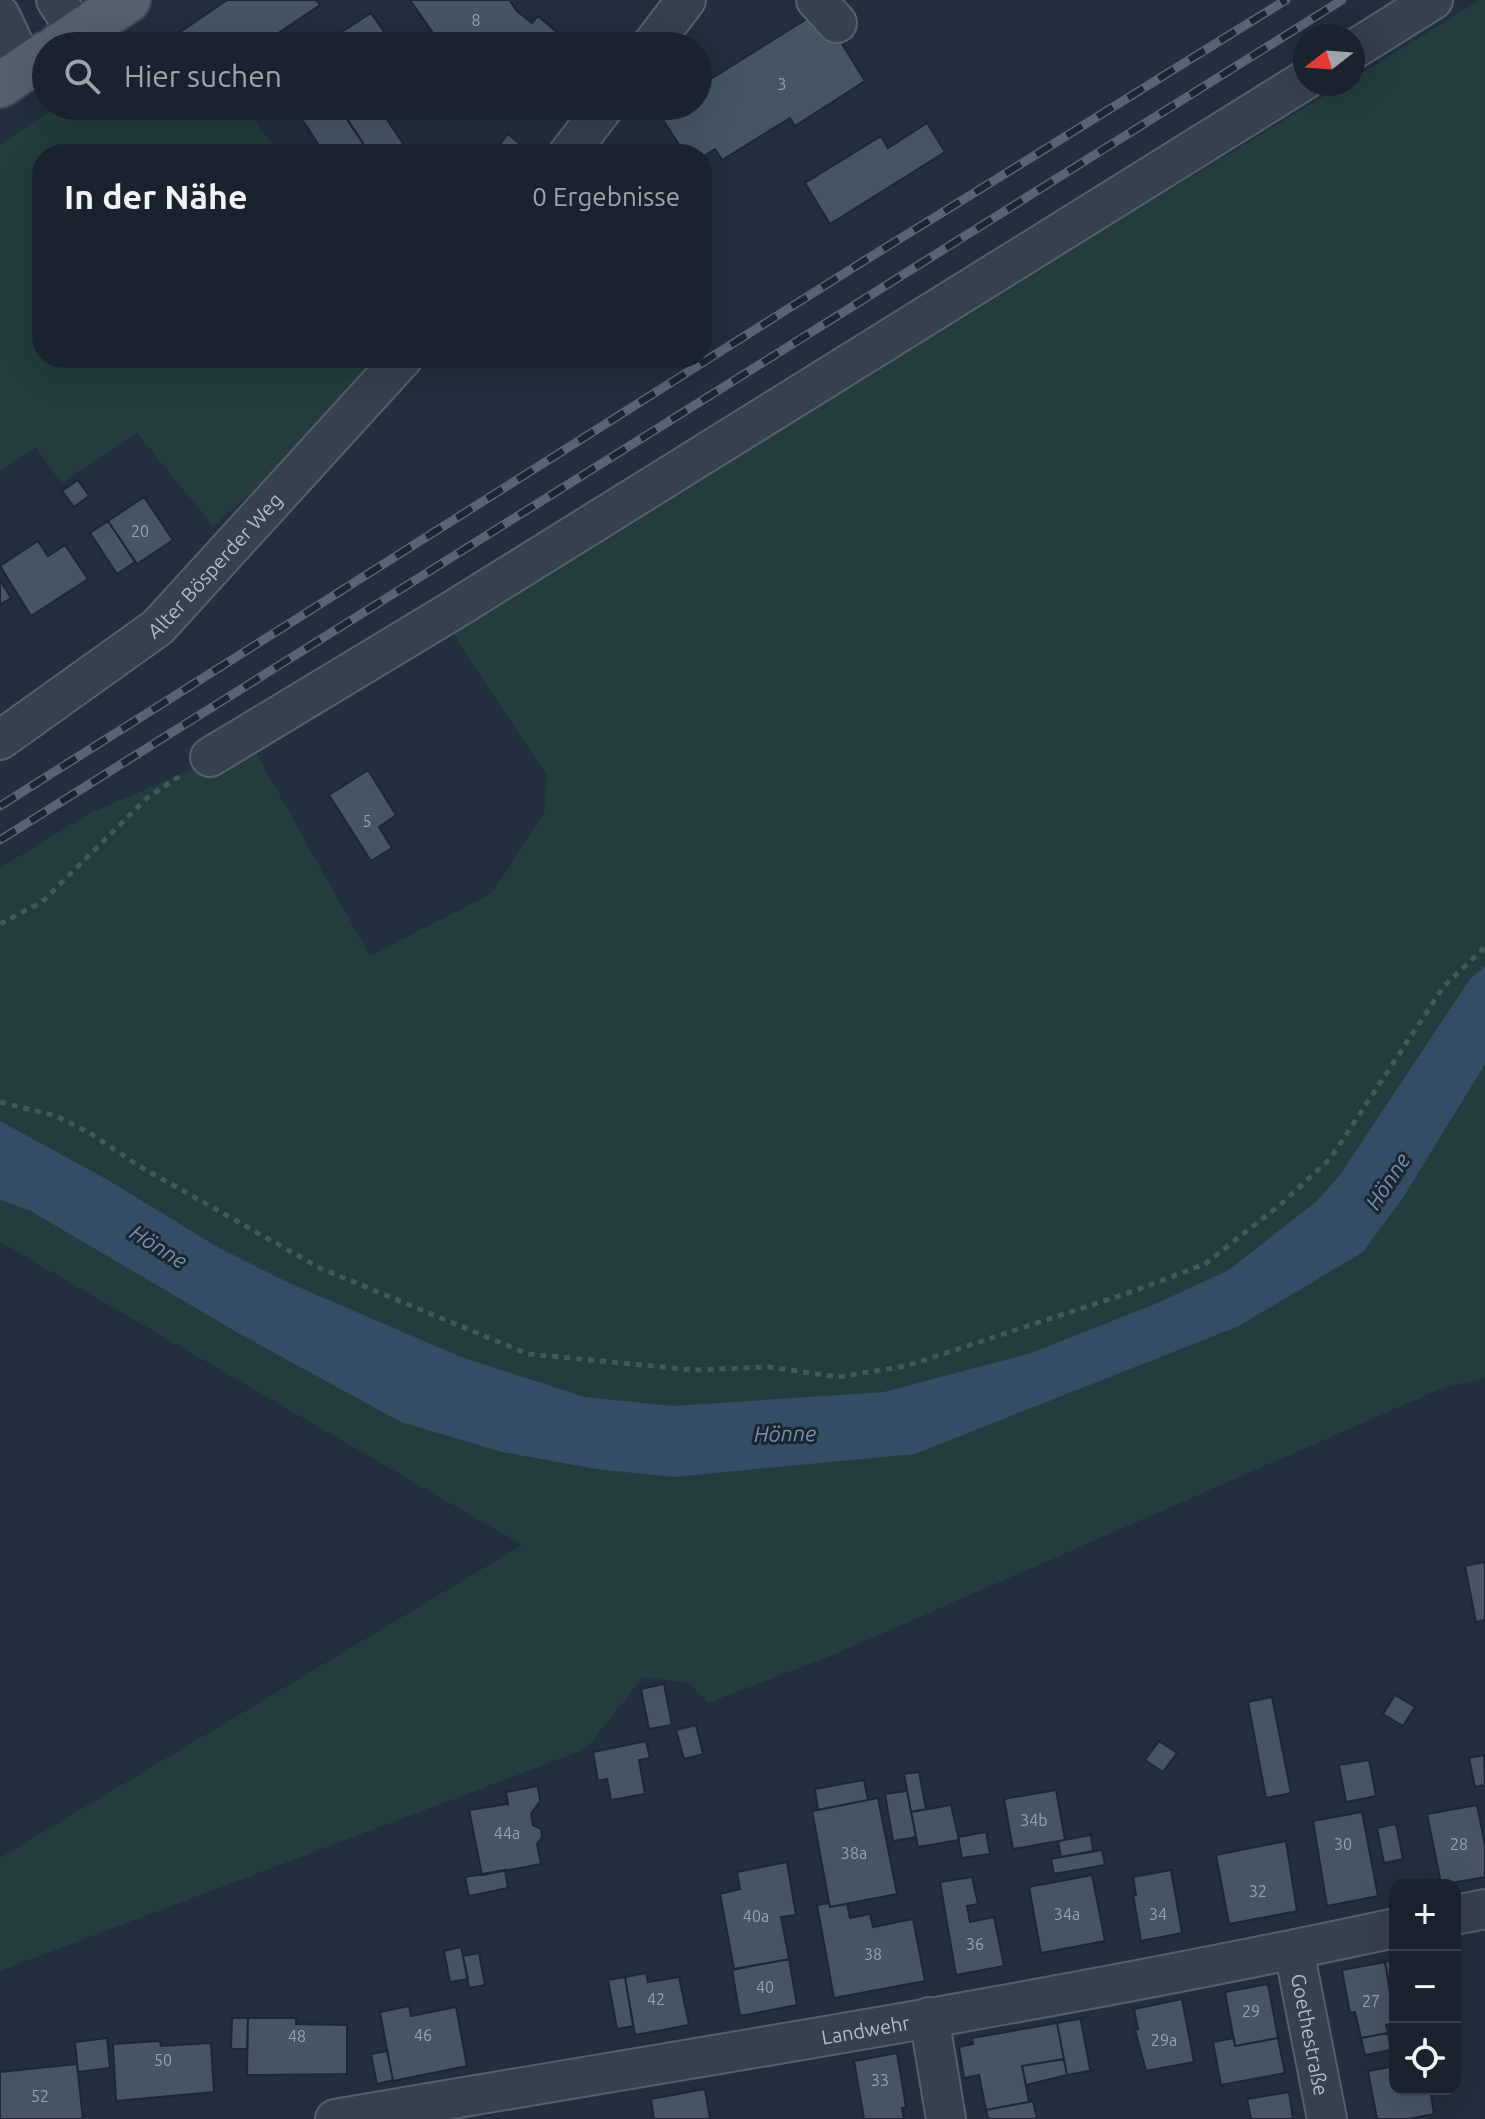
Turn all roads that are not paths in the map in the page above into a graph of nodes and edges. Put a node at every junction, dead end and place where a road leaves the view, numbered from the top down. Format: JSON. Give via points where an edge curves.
{"nodes":[{"id":1,"x":128,"y":0,"type":"edge"},
{"id":2,"x":686,"y":0,"type":"edge"},
{"id":3,"x":1433,"y":0,"type":"edge"},
{"id":4,"x":0,"y":15,"type":"edge"},
{"id":5,"x":72,"y":32,"type":"edge"},
{"id":6,"x":662,"y":32,"type":"edge"},
{"id":7,"x":32,"y":39,"type":"edge"},
{"id":8,"x":1365,"y":42,"type":"edge"},
{"id":9,"x":1293,"y":87,"type":"edge"},
{"id":10,"x":594,"y":120,"type":"edge"},
{"id":11,"x":576,"y":144,"type":"edge"},
{"id":12,"x":394,"y":368,"type":"edge"},
{"id":13,"x":0,"y":740,"type":"edge"},
{"id":14,"x":210,"y":757,"type":"road end"},
{"id":15,"x":1485,"y":1909,"type":"edge"},
{"id":16,"x":1461,"y":1914,"type":"edge"},
{"id":17,"x":1389,"y":1929,"type":"edge"},
{"id":18,"x":1294,"y":1950,"type":"junction"},
{"id":19,"x":929,"y":2017,"type":"junction"},
{"id":20,"x":335,"y":2119,"type":"edge"},
{"id":21,"x":946,"y":2119,"type":"edge"},
{"id":22,"x":1327,"y":2119,"type":"edge"}],
"edges":[{"from":1,"to":5,"type":"main road"},
{"from":2,"to":6,"type":"street"},
{"from":3,"to":8,"type":"street"},
{"from":4,"to":7,"type":"street"},
{"from":9,"to":14,"type":"street"},
{"from":10,"to":11,"type":"street"},
{"from":12,"to":13,"type":"street","name":"Alter Bösperder Weg","via":[[158,627]]},
{"from":15,"to":16,"type":"street"},
{"from":17,"to":18,"type":"street","name":"Landwehr"},
{"from":18,"to":19,"type":"street","name":"Landwehr"},
{"from":18,"to":22,"type":"street","name":"Goethestraße"},
{"from":19,"to":20,"type":"street","name":"Landwehr"},
{"from":19,"to":21,"type":"street"}]}
